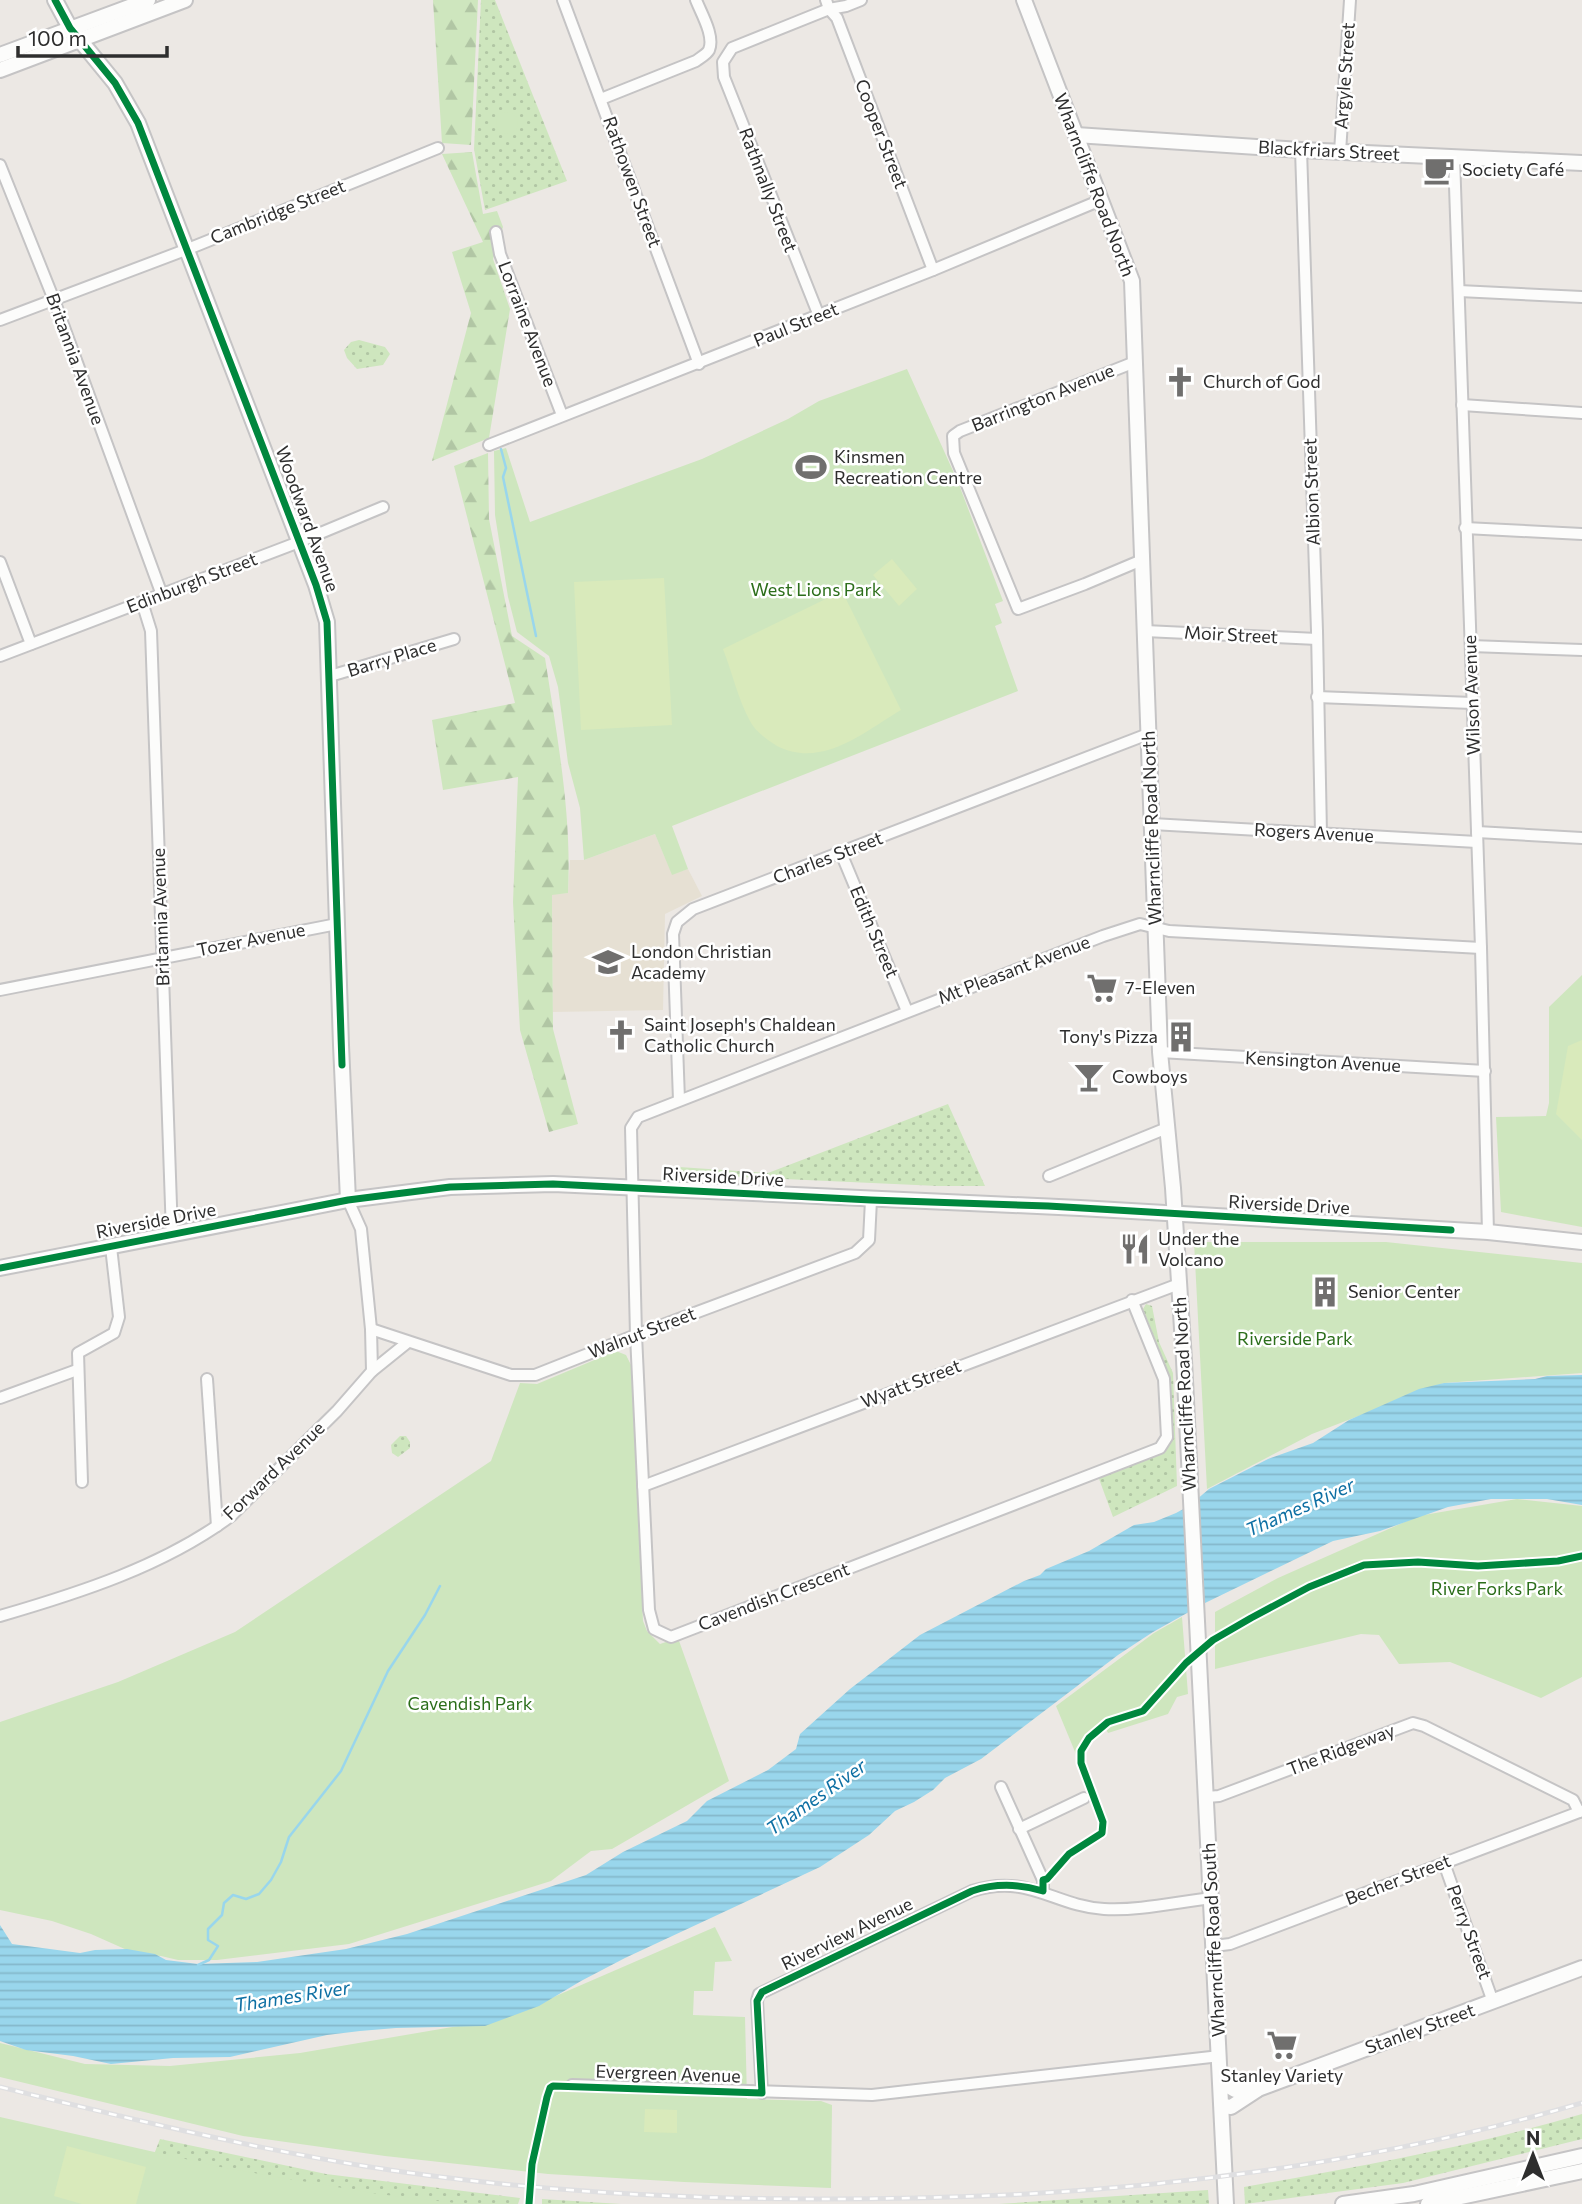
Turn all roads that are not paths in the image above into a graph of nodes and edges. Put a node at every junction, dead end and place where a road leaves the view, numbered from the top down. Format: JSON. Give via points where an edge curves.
{"nodes":[{"id":1,"x":55,"y":0,"type":"edge"},
{"id":2,"x":148,"y":0,"type":"edge"},
{"id":3,"x":185,"y":0,"type":"edge"},
{"id":4,"x":563,"y":0,"type":"edge"},
{"id":5,"x":696,"y":0,"type":"edge"},
{"id":6,"x":862,"y":0,"type":"edge"},
{"id":7,"x":1024,"y":0,"type":"edge"},
{"id":8,"x":1350,"y":0,"type":"edge"},
{"id":9,"x":827,"y":4,"type":"edge"},
{"id":10,"x":75,"y":34,"type":"junction"},
{"id":11,"x":0,"y":55,"type":"edge"},
{"id":12,"x":0,"y":70,"type":"edge"},
{"id":13,"x":601,"y":99,"type":"junction"},
{"id":14,"x":1076,"y":135,"type":"junction"},
{"id":15,"x":438,"y":148,"type":"dead end"},
{"id":16,"x":1301,"y":150,"type":"junction"},
{"id":17,"x":1340,"y":152,"type":"junction"},
{"id":18,"x":1454,"y":157,"type":"junction"},
{"id":19,"x":1582,"y":163,"type":"edge"},
{"id":20,"x":0,"y":165,"type":"edge"},
{"id":21,"x":1101,"y":200,"type":"junction"},
{"id":22,"x":496,"y":232,"type":"dead end"},
{"id":23,"x":188,"y":249,"type":"junction"},
{"id":24,"x":933,"y":270,"type":"junction"},
{"id":25,"x":1459,"y":291,"type":"junction"},
{"id":26,"x":1582,"y":297,"type":"edge"},
{"id":27,"x":54,"y":300,"type":"junction"},
{"id":28,"x":819,"y":316,"type":"junction"},
{"id":29,"x":0,"y":320,"type":"edge"},
{"id":30,"x":1135,"y":362,"type":"junction"},
{"id":31,"x":698,"y":364,"type":"junction"},
{"id":32,"x":1462,"y":405,"type":"junction"},
{"id":33,"x":1582,"y":413,"type":"edge"},
{"id":34,"x":562,"y":415,"type":"junction"},
{"id":35,"x":489,"y":445,"type":"dead end"},
{"id":36,"x":383,"y":507,"type":"dead end"},
{"id":37,"x":1465,"y":528,"type":"junction"},
{"id":38,"x":1582,"y":534,"type":"edge"},
{"id":39,"x":299,"y":542,"type":"junction"},
{"id":40,"x":1142,"y":560,"type":"junction"},
{"id":41,"x":0,"y":562,"type":"edge"},
{"id":42,"x":162,"y":595,"type":"junction"},
{"id":43,"x":142,"y":602,"type":"junction"},
{"id":44,"x":1145,"y":631,"type":"junction"},
{"id":45,"x":454,"y":639,"type":"dead end"},
{"id":46,"x":1317,"y":639,"type":"junction"},
{"id":47,"x":31,"y":645,"type":"junction"},
{"id":48,"x":1471,"y":646,"type":"junction"},
{"id":49,"x":1582,"y":650,"type":"edge"},
{"id":50,"x":0,"y":656,"type":"edge"},
{"id":51,"x":330,"y":676,"type":"junction"},
{"id":52,"x":1317,"y":697,"type":"junction"},
{"id":53,"x":1472,"y":703,"type":"junction"},
{"id":54,"x":1149,"y":734,"type":"junction"},
{"id":55,"x":1152,"y":824,"type":"junction"},
{"id":56,"x":1321,"y":833,"type":"junction"},
{"id":57,"x":1477,"y":837,"type":"junction"},
{"id":58,"x":1582,"y":838,"type":"edge"},
{"id":59,"x":841,"y":853,"type":"junction"},
{"id":60,"x":337,"y":924,"type":"junction"},
{"id":61,"x":1155,"y":926,"type":"junction"},
{"id":62,"x":1481,"y":948,"type":"junction"},
{"id":63,"x":162,"y":957,"type":"junction"},
{"id":64,"x":0,"y":989,"type":"edge"},
{"id":65,"x":907,"y":1011,"type":"junction"},
{"id":66,"x":1160,"y":1052,"type":"junction"},
{"id":67,"x":1485,"y":1071,"type":"junction"},
{"id":68,"x":679,"y":1100,"type":"junction"},
{"id":69,"x":1167,"y":1128,"type":"junction"},
{"id":70,"x":1049,"y":1177,"type":"dead end"},
{"id":71,"x":631,"y":1188,"type":"junction"},
{"id":72,"x":348,"y":1200,"type":"junction"},
{"id":73,"x":871,"y":1200,"type":"junction"},
{"id":74,"x":1174,"y":1214,"type":"junction"},
{"id":75,"x":1488,"y":1232,"type":"junction"},
{"id":76,"x":172,"y":1234,"type":"junction"},
{"id":77,"x":1582,"y":1242,"type":"edge"},
{"id":78,"x":111,"y":1247,"type":"junction"},
{"id":79,"x":0,"y":1268,"type":"edge"},
{"id":80,"x":1179,"y":1284,"type":"junction"},
{"id":81,"x":1132,"y":1300,"type":"junction"},
{"id":82,"x":371,"y":1329,"type":"junction"},
{"id":83,"x":636,"y":1335,"type":"junction"},
{"id":84,"x":408,"y":1342,"type":"junction"},
{"id":85,"x":77,"y":1370,"type":"junction"},
{"id":86,"x":372,"y":1371,"type":"junction"},
{"id":87,"x":207,"y":1379,"type":"dead end"},
{"id":88,"x":0,"y":1398,"type":"edge"},
{"id":89,"x":82,"y":1482,"type":"dead end"},
{"id":90,"x":643,"y":1486,"type":"junction"},
{"id":91,"x":217,"y":1526,"type":"junction"},
{"id":92,"x":0,"y":1616,"type":"edge"},
{"id":93,"x":1201,"y":1675,"type":"joint"},
{"id":94,"x":1001,"y":1787,"type":"dead end"},
{"id":95,"x":1207,"y":1797,"type":"junction"},
{"id":96,"x":1084,"y":1798,"type":"dead end"},
{"id":97,"x":1581,"y":1811,"type":"edge"},
{"id":98,"x":1019,"y":1829,"type":"junction"},
{"id":99,"x":1444,"y":1863,"type":"junction"},
{"id":100,"x":1043,"y":1891,"type":"junction"},
{"id":101,"x":1212,"y":1898,"type":"junction"},
{"id":102,"x":1214,"y":1946,"type":"junction"},
{"id":103,"x":1582,"y":1968,"type":"edge"},
{"id":104,"x":1493,"y":2002,"type":"junction"},
{"id":105,"x":1220,"y":2056,"type":"junction"},
{"id":106,"x":1221,"y":2082,"type":"junction"},
{"id":107,"x":572,"y":2085,"type":"dead end"},
{"id":108,"x":1258,"y":2089,"type":"junction"},
{"id":109,"x":762,"y":2093,"type":"junction"},
{"id":110,"x":1223,"y":2106,"type":"junction"},
{"id":111,"x":1582,"y":2156,"type":"edge"},
{"id":112,"x":1582,"y":2171,"type":"edge"},
{"id":113,"x":1227,"y":2204,"type":"edge"},
{"id":114,"x":1343,"y":2204,"type":"edge"},
{"id":115,"x":1428,"y":2204,"type":"edge"}],
"edges":[{"from":1,"to":10,"type":"main road","name":"Woodward Avenue"},
{"from":2,"to":10,"type":"main road"},
{"from":3,"to":10,"type":"main road"},
{"from":4,"to":13,"type":"street","name":"Rathowen Street"},
{"from":5,"to":13,"type":"street","via":[[711,42],[708,51],[696,61]]},
{"from":6,"to":9,"type":"street","via":[[846,6]]},
{"from":7,"to":14,"type":"main road","name":"Wharncliffe Road North"},
{"from":8,"to":17,"type":"street","name":"Argyle Street"},
{"from":9,"to":24,"type":"street","name":"Cooper Street","via":[[837,18]]},
{"from":9,"to":28,"type":"street","name":"Rathnally Street","via":[[732,48],[723,62],[724,77]]},
{"from":10,"to":11,"type":"main road"},
{"from":10,"to":12,"type":"main road"},
{"from":10,"to":23,"type":"main road","name":"Woodward Avenue","via":[[115,83],[138,123]]},
{"from":13,"to":31,"type":"street","name":"Rathowen Street"},
{"from":14,"to":16,"type":"main road","name":"Blackfriars Street"},
{"from":14,"to":21,"type":"main road","name":"Wharncliffe Road North"},
{"from":15,"to":23,"type":"street","name":"Cambridge Street"},
{"from":16,"to":17,"type":"main road","name":"Blackfriars Street"},
{"from":16,"to":46,"type":"street","name":"Albion Street"},
{"from":17,"to":18,"type":"main road","name":"Blackfriars Street"},
{"from":18,"to":19,"type":"main road","name":"Blackfriars Street"},
{"from":18,"to":25,"type":"street","name":"Wilson Avenue"},
{"from":20,"to":27,"type":"street","name":"Britannia Avenue"},
{"from":21,"to":24,"type":"street","name":"Paul Street"},
{"from":21,"to":30,"type":"main road","name":"Wharncliffe Road North","via":[[1132,281]]},
{"from":22,"to":34,"type":"street","name":"Lorraine Avenue","via":[[500,254]]},
{"from":23,"to":27,"type":"street","name":"Cambridge Street"},
{"from":23,"to":39,"type":"main road","name":"Woodward Avenue"},
{"from":24,"to":28,"type":"street","name":"Paul Street"},
{"from":25,"to":26,"type":"street"},
{"from":25,"to":32,"type":"street","name":"Wilson Avenue"},
{"from":27,"to":29,"type":"street","name":"Cambridge Street"},
{"from":27,"to":42,"type":"street","name":"Britannia Avenue"},
{"from":28,"to":31,"type":"street","name":"Paul Street"},
{"from":30,"to":40,"type":"main road","name":"Wharncliffe Road North"},
{"from":30,"to":40,"type":"street","name":"Barrington Avenue","via":[[953,436],[954,453],[1017,608]]},
{"from":31,"to":34,"type":"street","name":"Paul Street"},
{"from":32,"to":33,"type":"street"},
{"from":32,"to":37,"type":"street","name":"Wilson Avenue"},
{"from":34,"to":35,"type":"street","name":"Paul Street"},
{"from":36,"to":39,"type":"street","name":"Edinburgh Street"},
{"from":37,"to":38,"type":"street"},
{"from":37,"to":48,"type":"street","name":"Wilson Avenue"},
{"from":39,"to":42,"type":"street","name":"Edinburgh Street"},
{"from":39,"to":51,"type":"main road","name":"Woodward Avenue","via":[[327,622]]},
{"from":40,"to":44,"type":"main road","name":"Wharncliffe Road North"},
{"from":41,"to":47,"type":"street"},
{"from":42,"to":43,"type":"street","name":"Edinburgh Street"},
{"from":43,"to":47,"type":"street","name":"Edinburgh Street"},
{"from":43,"to":63,"type":"street","name":"Britannia Avenue","via":[[152,645]]},
{"from":44,"to":46,"type":"street","name":"Moir Street"},
{"from":44,"to":54,"type":"main road","name":"Wharncliffe Road North"},
{"from":45,"to":51,"type":"street","name":"Barry Place"},
{"from":46,"to":52,"type":"street","name":"Albion Street"},
{"from":47,"to":50,"type":"street","name":"Edinburgh Street"},
{"from":48,"to":49,"type":"street"},
{"from":48,"to":53,"type":"street","name":"Wilson Avenue"},
{"from":51,"to":60,"type":"main road","name":"Woodward Avenue"},
{"from":52,"to":53,"type":"street"},
{"from":52,"to":56,"type":"street","name":"Albion Street"},
{"from":53,"to":57,"type":"street","name":"Wilson Avenue"},
{"from":54,"to":55,"type":"main road","name":"Wharncliffe Road North"},
{"from":54,"to":59,"type":"street","name":"Charles Street"},
{"from":55,"to":56,"type":"street","name":"Rogers Avenue"},
{"from":55,"to":61,"type":"main road","name":"Wharncliffe Road North"},
{"from":56,"to":57,"type":"street","name":"Rogers Avenue"},
{"from":57,"to":58,"type":"street","name":"Rogers Avenue"},
{"from":57,"to":62,"type":"street","name":"Wilson Avenue"},
{"from":59,"to":65,"type":"street","name":"Edith Street"},
{"from":59,"to":68,"type":"street","name":"Charles Street","via":[[693,909],[677,922],[673,934]]},
{"from":60,"to":63,"type":"street","name":"Tozer Avenue"},
{"from":60,"to":72,"type":"main road","name":"Woodward Avenue"},
{"from":61,"to":62,"type":"street","name":"Mt Pleasant Avenue"},
{"from":61,"to":65,"type":"street","name":"Mt Pleasant Avenue","via":[[1140,924],[1103,936]]},
{"from":61,"to":66,"type":"main road","name":"Wharncliffe Road North"},
{"from":62,"to":67,"type":"street","name":"Wilson Avenue"},
{"from":63,"to":64,"type":"street","name":"Tozer Avenue"},
{"from":63,"to":76,"type":"street","name":"Britannia Avenue"},
{"from":65,"to":68,"type":"street","name":"Mt Pleasant Avenue"},
{"from":66,"to":67,"type":"street","name":"Kensington Avenue"},
{"from":66,"to":69,"type":"main road","name":"Wharncliffe Road North"},
{"from":67,"to":75,"type":"street","name":"Wilson Avenue"},
{"from":68,"to":71,"type":"street","name":"Mt Pleasant Avenue","via":[[638,1117],[631,1128]]},
{"from":69,"to":70,"type":"street"},
{"from":69,"to":74,"type":"main road","name":"Wharncliffe Road North"},
{"from":71,"to":72,"type":"main road","name":"Riverside Drive","via":[[553,1184],[450,1187]]},
{"from":71,"to":73,"type":"main road","name":"Riverside Drive"},
{"from":71,"to":83,"type":"street","name":"Cavendish Crescent"},
{"from":72,"to":76,"type":"main road","name":"Riverside Drive"},
{"from":72,"to":82,"type":"street","via":[[361,1229]]},
{"from":73,"to":74,"type":"main road","name":"Riverside Drive"},
{"from":73,"to":83,"type":"street","name":"Walnut Street","via":[[869,1240],[855,1253]]},
{"from":74,"to":75,"type":"main road","name":"Riverside Drive"},
{"from":74,"to":80,"type":"main road","name":"Wharncliffe Road North"},
{"from":75,"to":77,"type":"main road","name":"Riverside Drive"},
{"from":76,"to":78,"type":"main road","name":"Riverside Drive"},
{"from":78,"to":79,"type":"main road","name":"Riverside Drive"},
{"from":78,"to":85,"type":"street","via":[[118,1317],[114,1333],[78,1353]]},
{"from":80,"to":81,"type":"street","name":"Wyatt Street"},
{"from":80,"to":93,"type":"main road","name":"Wharncliffe Road North"},
{"from":81,"to":90,"type":"street","name":"Wyatt Street"},
{"from":81,"to":90,"type":"street","name":"Cavendish Crescent","via":[[1164,1379],[1167,1437],[1160,1448],[671,1637],[654,1629],[649,1610]]},
{"from":82,"to":84,"type":"street","name":"Walnut Street"},
{"from":82,"to":86,"type":"street"},
{"from":83,"to":84,"type":"street","name":"Walnut Street","via":[[536,1376],[511,1375]]},
{"from":83,"to":90,"type":"street","name":"Cavendish Crescent"},
{"from":84,"to":86,"type":"street","name":"Forward Avenue"},
{"from":85,"to":88,"type":"street"},
{"from":85,"to":89,"type":"street"},
{"from":86,"to":91,"type":"street","name":"Forward Avenue","via":[[337,1411]]},
{"from":87,"to":91,"type":"street"},
{"from":91,"to":92,"type":"street","name":"Forward Avenue","via":[[138,1567],[65,1597]]},
{"from":93,"to":95,"type":"main road","name":"Wharncliffe Road South"},
{"from":94,"to":98,"type":"street"},
{"from":95,"to":97,"type":"street","name":"The Ridgeway","via":[[1413,1723],[1573,1800]]},
{"from":95,"to":101,"type":"main road","name":"Wharncliffe Road South"},
{"from":96,"to":98,"type":"street"},
{"from":97,"to":99,"type":"street","name":"Becher Street"},
{"from":98,"to":100,"type":"street","via":[[1043,1880]]},
{"from":99,"to":102,"type":"street","name":"Becher Street","via":[[1230,1944]]},
{"from":99,"to":104,"type":"street","name":"Perry Street"},
{"from":100,"to":101,"type":"street","name":"Riverview Avenue","via":[[1101,1909]]},
{"from":100,"to":109,"type":"street","name":"Riverview Avenue","via":[[999,1885],[972,1891],[762,1992],[757,2001]]},
{"from":101,"to":102,"type":"main road","name":"Wharncliffe Road South"},
{"from":102,"to":105,"type":"main road","name":"Wharncliffe Road South"},
{"from":103,"to":104,"type":"main road","name":"Stanley Street"},
{"from":104,"to":108,"type":"main road","name":"Stanley Street"},
{"from":105,"to":106,"type":"main road","name":"Wharncliffe Road South"},
{"from":105,"to":109,"type":"street","name":"Evergreen Avenue","via":[[872,2095]]},
{"from":106,"to":108,"type":"main road","name":"Stanley Street","via":[[1235,2090]]},
{"from":106,"to":110,"type":"main road","name":"Wharncliffe Road South"},
{"from":107,"to":109,"type":"street","name":"Evergreen Avenue"},
{"from":108,"to":110,"type":"main road","name":"Stanley Street","via":[[1231,2107]]},
{"from":110,"to":113,"type":"main road","name":"Wharncliffe Road South"},
{"from":111,"to":114,"type":"main road","via":[[1414,2194]]},
{"from":112,"to":115,"type":"main road"}]}
